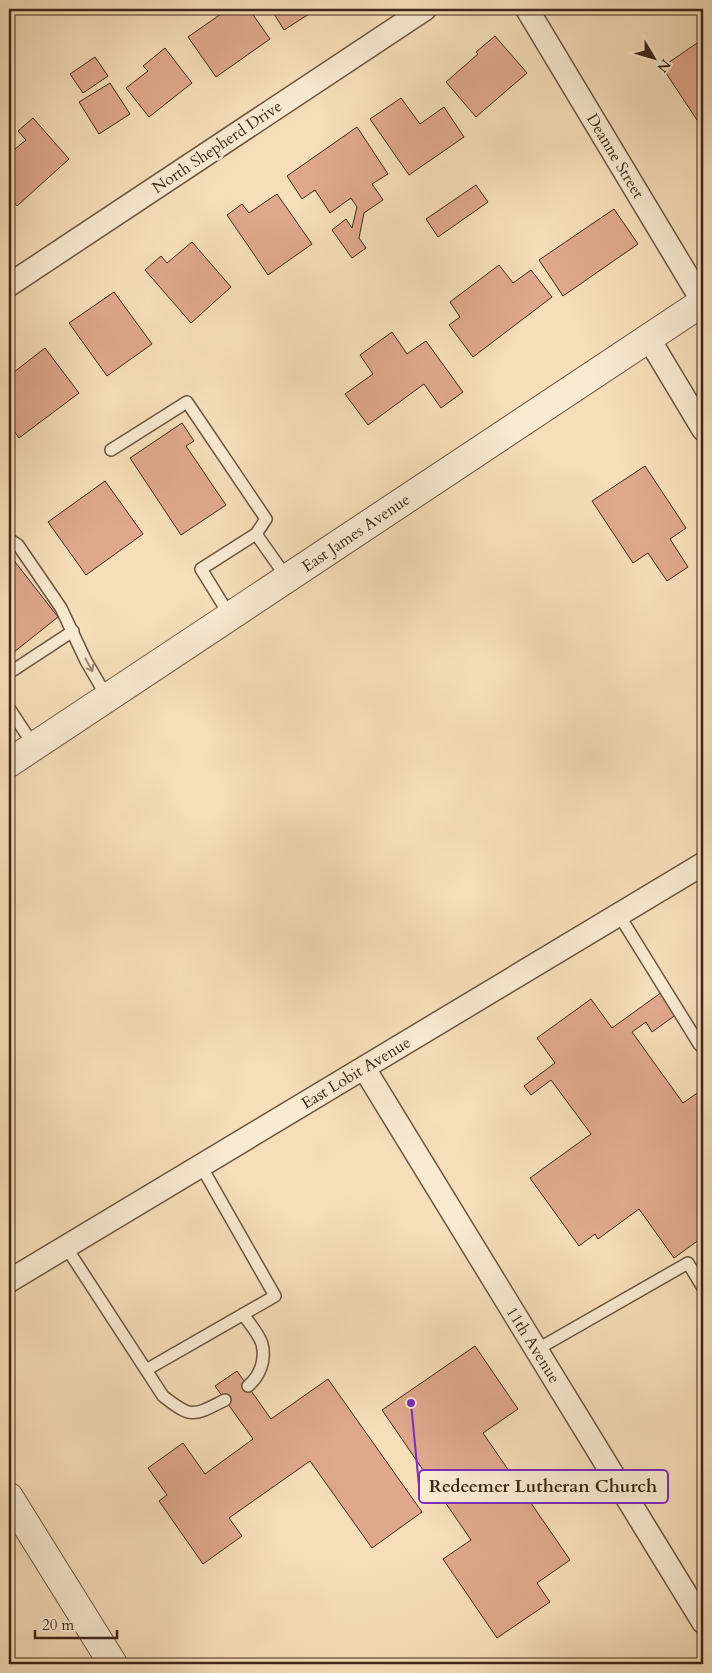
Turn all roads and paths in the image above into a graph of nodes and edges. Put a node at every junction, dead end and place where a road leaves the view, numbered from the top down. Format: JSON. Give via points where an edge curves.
{"nodes":[{"id":1,"x":425,"y":9,"type":"edge"},
{"id":2,"x":527,"y":9,"type":"edge"},
{"id":3,"x":9,"y":285,"type":"edge"},
{"id":4,"x":703,"y":302,"type":"edge"},
{"id":5,"x":649,"y":339,"type":"junction"},
{"id":6,"x":703,"y":429,"type":"edge"},
{"id":7,"x":111,"y":450,"type":"dead end"},
{"id":8,"x":256,"y":534,"type":"junction"},
{"id":9,"x":9,"y":540,"type":"edge"},
{"id":10,"x":287,"y":578,"type":"junction"},
{"id":11,"x":230,"y":616,"type":"junction"},
{"id":12,"x":73,"y":631,"type":"junction"},
{"id":13,"x":9,"y":673,"type":"edge"},
{"id":14,"x":107,"y":697,"type":"junction"},
{"id":15,"x":9,"y":708,"type":"edge"},
{"id":16,"x":34,"y":746,"type":"junction"},
{"id":17,"x":9,"y":763,"type":"edge"},
{"id":18,"x":702,"y":867,"type":"edge"},
{"id":19,"x":619,"y":915,"type":"junction"},
{"id":20,"x":703,"y":1048,"type":"edge"},
{"id":21,"x":364,"y":1068,"type":"junction"},
{"id":22,"x":201,"y":1166,"type":"junction"},
{"id":23,"x":66,"y":1247,"type":"junction"},
{"id":24,"x":9,"y":1281,"type":"edge"},
{"id":25,"x":703,"y":1288,"type":"edge"},
{"id":26,"x":243,"y":1314,"type":"junction"},
{"id":27,"x":536,"y":1350,"type":"junction"},
{"id":28,"x":146,"y":1370,"type":"junction"},
{"id":29,"x":248,"y":1386,"type":"dead end"},
{"id":30,"x":225,"y":1400,"type":"dead end"},
{"id":31,"x":9,"y":1497,"type":"edge"},
{"id":32,"x":703,"y":1622,"type":"edge"},
{"id":33,"x":113,"y":1664,"type":"edge"}],
"edges":[{"from":1,"to":3,"type":"street","name":"North Shepherd Drive"},
{"from":2,"to":4,"type":"street","name":"Deanne Street"},
{"from":4,"to":5,"type":"street","name":"East James Avenue"},
{"from":5,"to":6,"type":"street"},
{"from":5,"to":10,"type":"street","name":"East James Avenue"},
{"from":7,"to":8,"type":"lane","via":[[187,402],[266,519]]},
{"from":8,"to":10,"type":"lane"},
{"from":8,"to":11,"type":"lane","via":[[201,569]]},
{"from":9,"to":12,"type":"lane","via":[[18,545]]},
{"from":10,"to":11,"type":"street","name":"East James Avenue"},
{"from":11,"to":14,"type":"street","name":"East James Avenue"},
{"from":12,"to":13,"type":"lane"},
{"from":12,"to":14,"type":"lane","one_way":true},
{"from":14,"to":16,"type":"street","name":"East James Avenue"},
{"from":15,"to":16,"type":"lane"},
{"from":16,"to":17,"type":"street","name":"East James Avenue"},
{"from":18,"to":19,"type":"street","name":"East Lobit Avenue"},
{"from":19,"to":20,"type":"lane"},
{"from":19,"to":21,"type":"street","name":"East Lobit Avenue"},
{"from":21,"to":22,"type":"street","name":"East Lobit Avenue"},
{"from":21,"to":27,"type":"street","name":"11th Avenue"},
{"from":22,"to":23,"type":"street","name":"East Lobit Avenue"},
{"from":22,"to":26,"type":"lane","via":[[275,1296]]},
{"from":23,"to":24,"type":"street","name":"East Lobit Avenue"},
{"from":23,"to":28,"type":"lane"},
{"from":25,"to":27,"type":"lane","via":[[688,1263]]},
{"from":26,"to":28,"type":"lane"},
{"from":26,"to":29,"type":"lane","via":[[262,1343],[263,1360],[256,1380]]},
{"from":27,"to":32,"type":"street","name":"11th Avenue"},
{"from":28,"to":30,"type":"lane","via":[[163,1396],[181,1411],[197,1414]]},
{"from":31,"to":33,"type":"street"}]}
